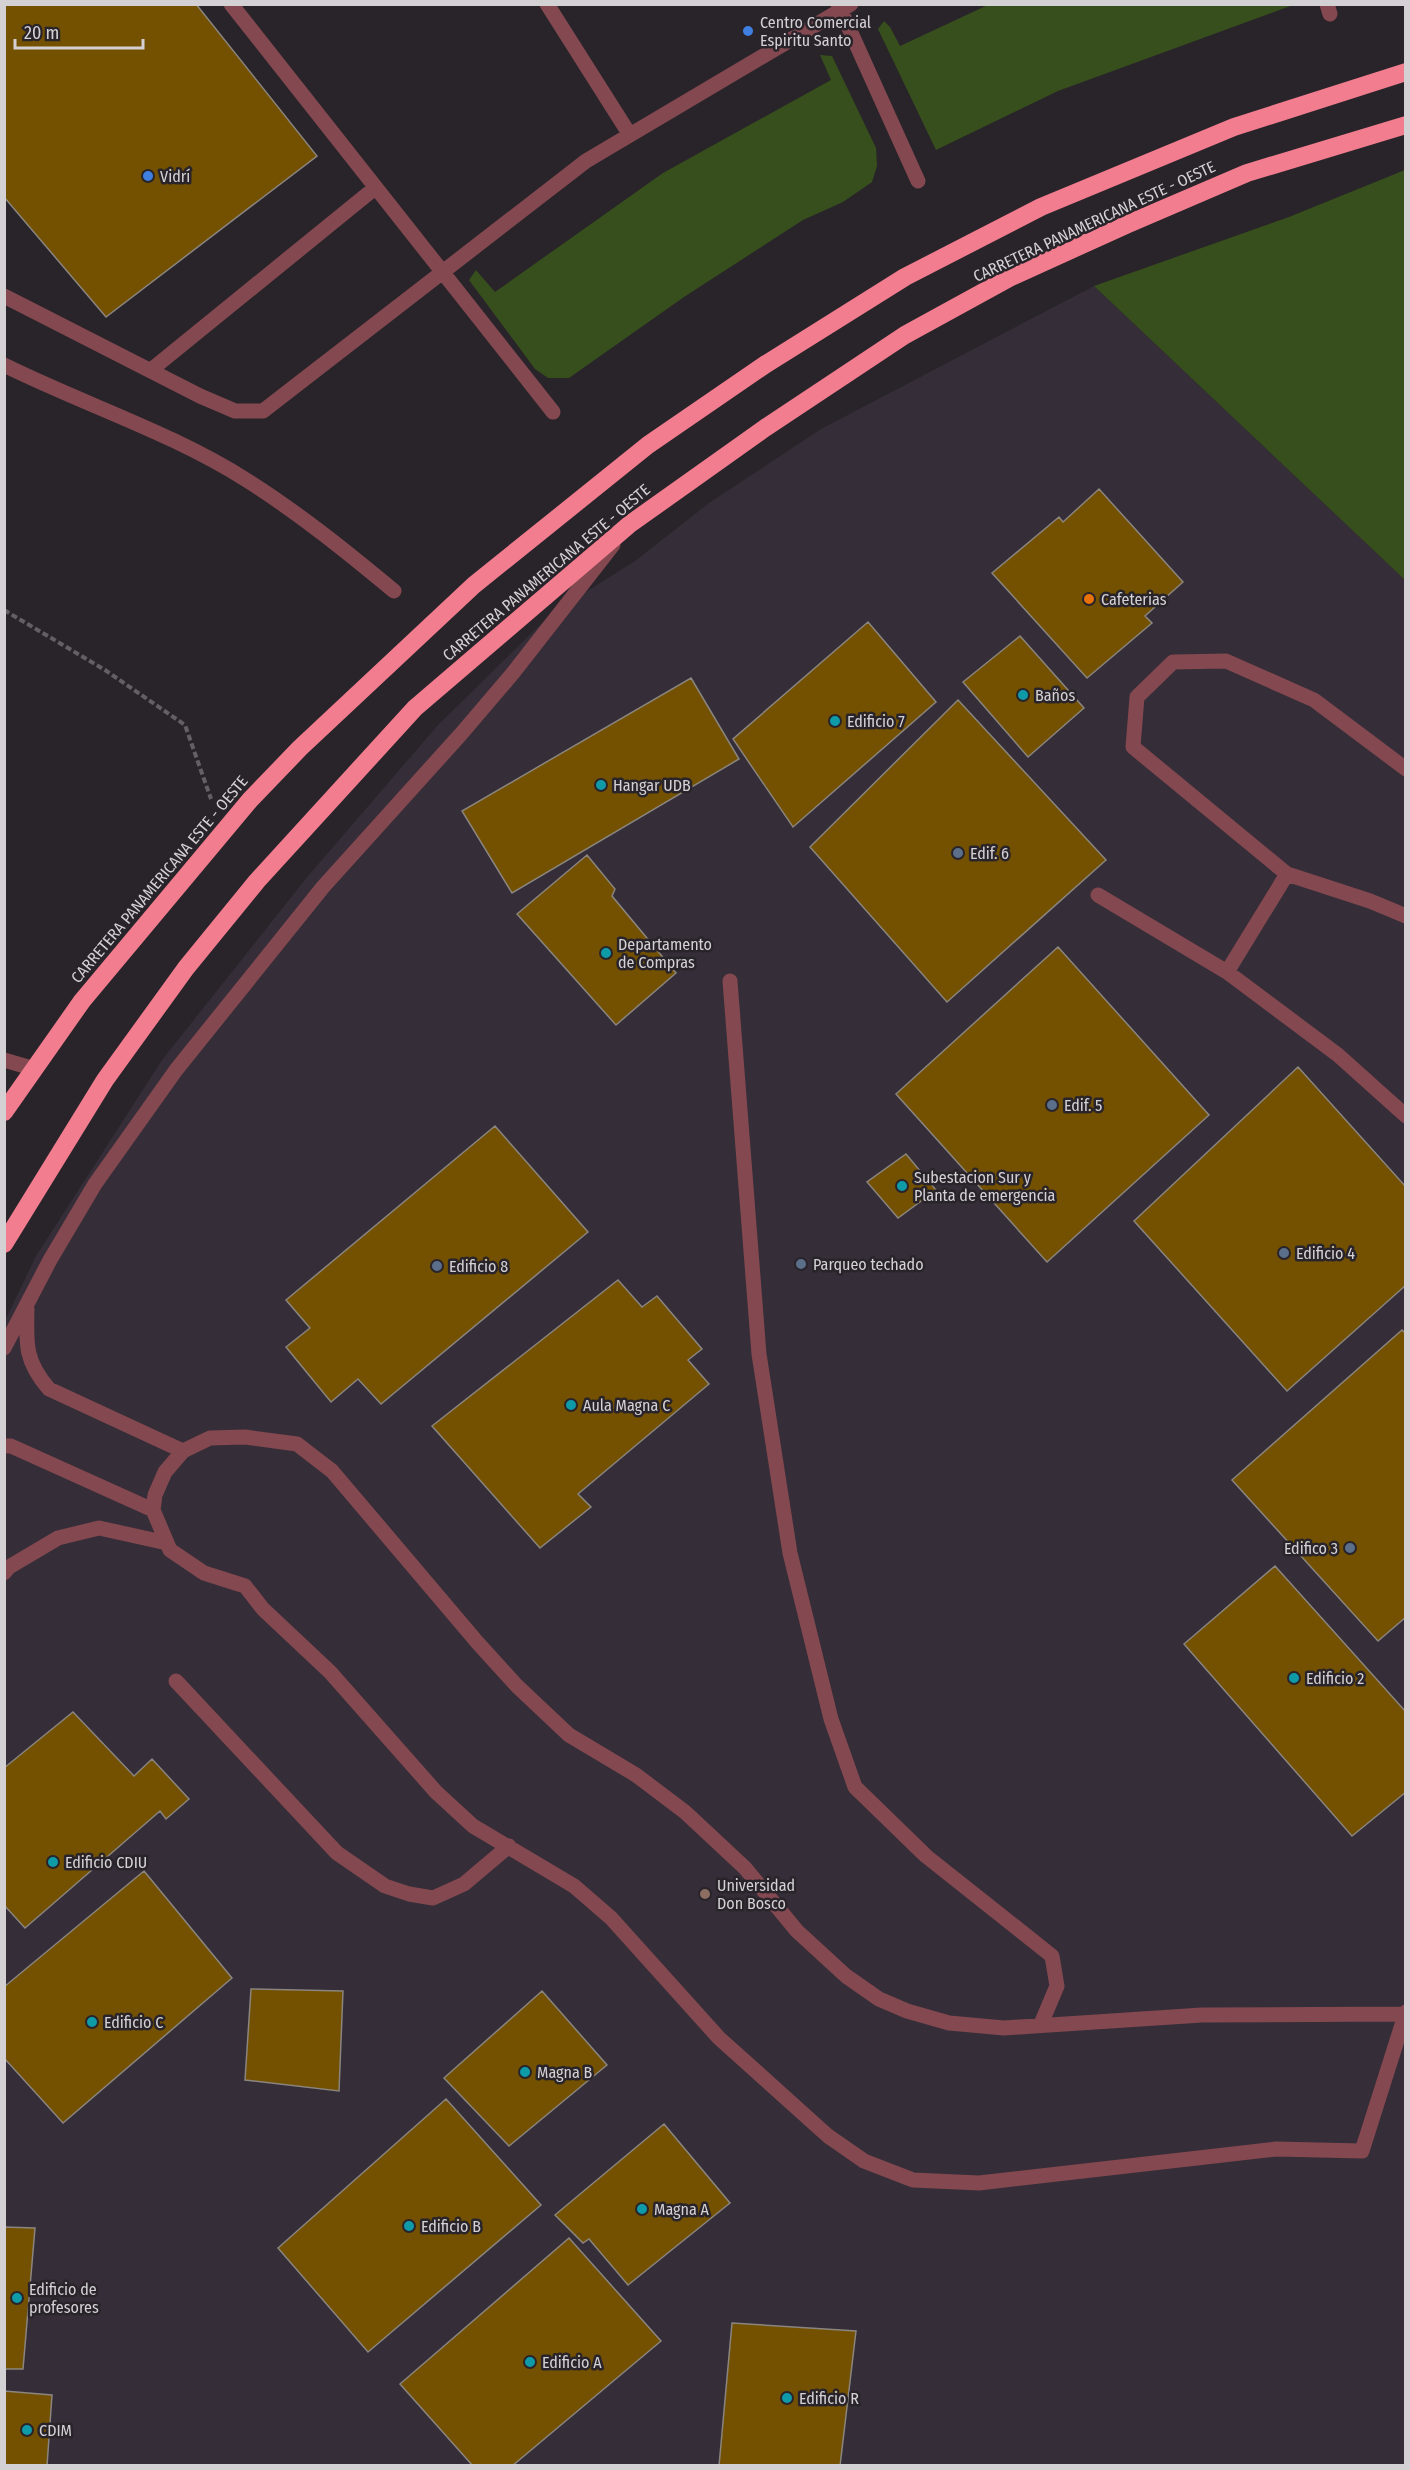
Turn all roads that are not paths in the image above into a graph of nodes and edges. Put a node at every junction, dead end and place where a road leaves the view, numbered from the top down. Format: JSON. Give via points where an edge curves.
{"nodes":[{"id":1,"x":547,"y":4,"type":"edge"},
{"id":2,"x":233,"y":5,"type":"edge"},
{"id":3,"x":843,"y":7,"type":"edge"},
{"id":4,"x":1406,"y":72,"type":"edge"},
{"id":5,"x":1406,"y":125,"type":"edge"},
{"id":6,"x":630,"y":135,"type":"junction"},
{"id":7,"x":918,"y":181,"type":"dead end"},
{"id":8,"x":375,"y":188,"type":"junction"},
{"id":9,"x":441,"y":272,"type":"junction"},
{"id":10,"x":4,"y":296,"type":"edge"},
{"id":11,"x":4,"y":365,"type":"edge"},
{"id":12,"x":151,"y":370,"type":"junction"},
{"id":13,"x":553,"y":412,"type":"dead end"},
{"id":14,"x":630,"y":524,"type":"junction"},
{"id":15,"x":394,"y":591,"type":"dead end"},
{"id":16,"x":1406,"y":769,"type":"edge"},
{"id":17,"x":1287,"y":874,"type":"junction"},
{"id":18,"x":1098,"y":895,"type":"dead end"},
{"id":19,"x":1406,"y":916,"type":"edge"},
{"id":20,"x":1227,"y":972,"type":"junction"},
{"id":21,"x":730,"y":981,"type":"dead end"},
{"id":22,"x":4,"y":1060,"type":"edge"},
{"id":23,"x":35,"y":1070,"type":"junction"},
{"id":24,"x":4,"y":1112,"type":"edge"},
{"id":25,"x":1406,"y":1116,"type":"edge"},
{"id":26,"x":4,"y":1244,"type":"edge"},
{"id":27,"x":28,"y":1303,"type":"junction"},
{"id":28,"x":4,"y":1348,"type":"edge"},
{"id":29,"x":4,"y":1446,"type":"edge"},
{"id":30,"x":183,"y":1451,"type":"junction"},
{"id":31,"x":153,"y":1510,"type":"junction"},
{"id":32,"x":168,"y":1543,"type":"junction"},
{"id":33,"x":4,"y":1573,"type":"edge"},
{"id":34,"x":176,"y":1681,"type":"dead end"},
{"id":35,"x":509,"y":1846,"type":"junction"},
{"id":36,"x":1405,"y":2013,"type":"edge"},
{"id":37,"x":1041,"y":2024,"type":"junction"}],
"edges":[{"from":1,"to":6,"type":"lane"},
{"from":2,"to":8,"type":"lane"},
{"from":3,"to":6,"type":"lane"},
{"from":3,"to":7,"type":"lane"},
{"from":4,"to":23,"type":"highway","name":"CARRETERA PANAMERICANA ESTE - OESTE","via":[[1234,127],[1041,207],[905,277],[766,364],[648,445],[474,585],[326,721],[250,800],[82,1001]]},
{"from":5,"to":14,"type":"highway","name":"CARRETERA PANAMERICANA ESTE - OESTE","via":[[1247,173],[1009,278],[886,348]]},
{"from":6,"to":9,"type":"lane","via":[[586,161]]},
{"from":8,"to":9,"type":"lane"},
{"from":8,"to":12,"type":"lane"},
{"from":9,"to":12,"type":"lane","via":[[263,411],[235,411]]},
{"from":9,"to":13,"type":"lane"},
{"from":10,"to":12,"type":"lane"},
{"from":11,"to":15,"type":"lane","via":[[182,444],[247,480],[322,532]]},
{"from":14,"to":26,"type":"highway","name":"CARRETERA PANAMERICANA ESTE - OESTE","via":[[415,708],[257,880],[186,968],[105,1080]]},
{"from":14,"to":27,"type":"lane","via":[[513,673],[323,887],[176,1070],[95,1184]]},
{"from":16,"to":17,"type":"lane","via":[[1314,700],[1226,661],[1173,662],[1137,697],[1133,747]]},
{"from":17,"to":19,"type":"lane"},
{"from":17,"to":20,"type":"lane"},
{"from":18,"to":20,"type":"lane"},
{"from":20,"to":25,"type":"lane","via":[[1338,1055]]},
{"from":21,"to":37,"type":"lane","via":[[759,1354],[790,1553],[831,1719],[855,1787],[926,1856],[1052,1956],[1057,1986]]},
{"from":22,"to":23,"type":"lane"},
{"from":23,"to":24,"type":"highway","name":"CARRETERA PANAMERICANA ESTE - OESTE"},
{"from":27,"to":28,"type":"lane"},
{"from":27,"to":30,"type":"lane","via":[[28,1357],[49,1389]]},
{"from":29,"to":31,"type":"lane"},
{"from":30,"to":31,"type":"lane","via":[[165,1472]]},
{"from":30,"to":37,"type":"lane","via":[[210,1438],[245,1437],[297,1444],[332,1471],[517,1686],[569,1735],[636,1775],[685,1812],[745,1868],[797,1931],[846,1976],[879,1999],[948,2023],[1004,2028]]},
{"from":31,"to":32,"type":"lane"},
{"from":32,"to":33,"type":"lane","via":[[99,1528],[58,1538]]},
{"from":32,"to":35,"type":"lane","via":[[170,1550],[204,1573],[245,1586],[263,1609],[330,1672],[436,1792],[473,1826]]},
{"from":34,"to":35,"type":"lane","via":[[337,1853],[385,1886],[433,1898],[464,1884]]},
{"from":35,"to":36,"type":"lane","via":[[574,1886],[611,1918],[719,2038],[828,2136],[864,2161],[913,2180],[979,2182],[1276,2150],[1362,2151]]},
{"from":36,"to":37,"type":"lane","via":[[1202,2015]]}]}
